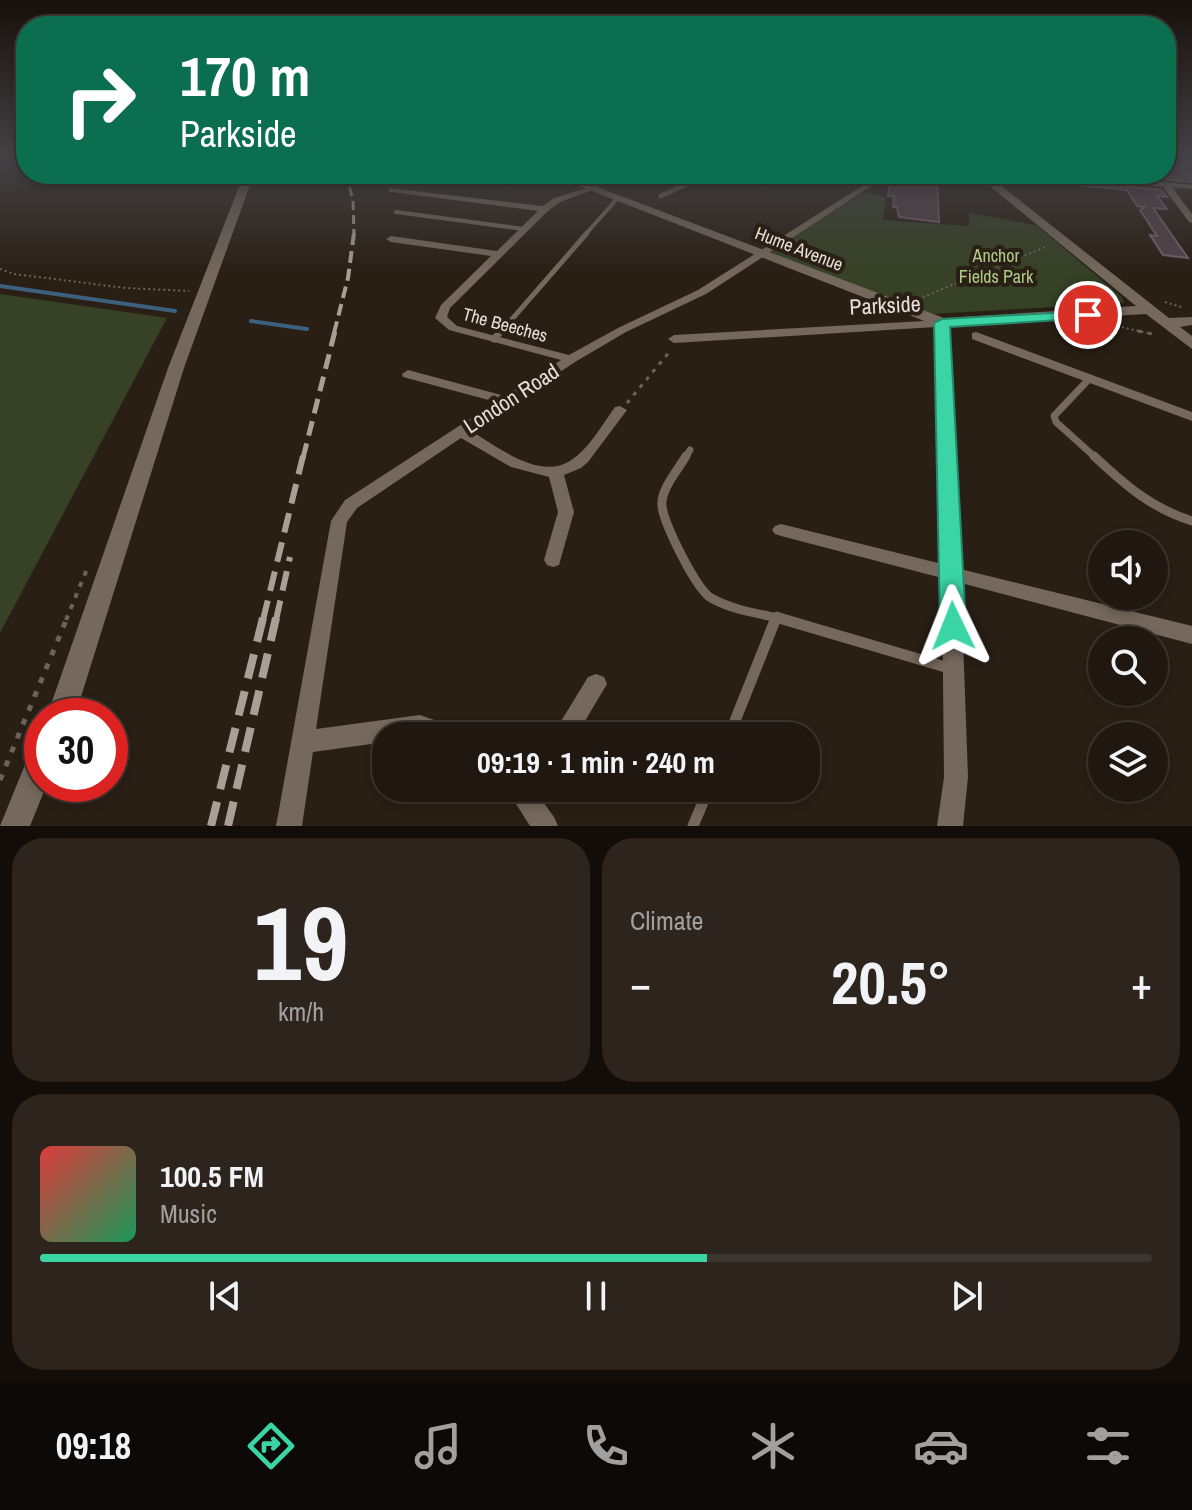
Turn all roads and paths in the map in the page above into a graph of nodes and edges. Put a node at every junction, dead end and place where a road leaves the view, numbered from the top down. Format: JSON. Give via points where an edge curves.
{"nodes":[{"id":1,"x":241,"y":197,"type":"edge"},
{"id":2,"x":445,"y":197,"type":"edge"},
{"id":3,"x":566,"y":197,"type":"edge"},
{"id":4,"x":607,"y":197,"type":"edge"},
{"id":5,"x":850,"y":197,"type":"edge"},
{"id":6,"x":1010,"y":197,"type":"edge"},
{"id":7,"x":1175,"y":197,"type":"edge"},
{"id":8,"x":616,"y":200,"type":"junction"},
{"id":9,"x":545,"y":209,"type":"junction"},
{"id":10,"x":396,"y":212,"type":"dead end"},
{"id":11,"x":1192,"y":220,"type":"edge"},
{"id":12,"x":524,"y":229,"type":"junction"},
{"id":13,"x":391,"y":239,"type":"dead end"},
{"id":14,"x":1036,"y":249,"type":"dead end"},
{"id":15,"x":760,"y":253,"type":"junction"},
{"id":16,"x":498,"y":254,"type":"junction"},
{"id":17,"x":0,"y":269,"type":"edge"},
{"id":18,"x":197,"y":290,"type":"dead end"},
{"id":19,"x":900,"y":307,"type":"junction"},
{"id":20,"x":1147,"y":310,"type":"junction"},
{"id":21,"x":1192,"y":321,"type":"edge"},
{"id":22,"x":942,"y":323,"type":"junction"},
{"id":23,"x":1110,"y":324,"type":"dead end"},
{"id":24,"x":1166,"y":330,"type":"junction"},
{"id":25,"x":976,"y":336,"type":"dead end"},
{"id":26,"x":494,"y":339,"type":"junction"},
{"id":27,"x":674,"y":339,"type":"joint"},
{"id":28,"x":1192,"y":344,"type":"edge"},
{"id":29,"x":571,"y":359,"type":"junction"},
{"id":30,"x":408,"y":374,"type":"dead end"},
{"id":31,"x":1090,"y":378,"type":"junction"},
{"id":32,"x":507,"y":401,"type":"junction"},
{"id":33,"x":620,"y":410,"type":"joint"},
{"id":34,"x":1192,"y":417,"type":"edge"},
{"id":35,"x":460,"y":431,"type":"junction"},
{"id":36,"x":690,"y":450,"type":"dead end"},
{"id":37,"x":555,"y":471,"type":"junction"},
{"id":38,"x":1192,"y":521,"type":"edge"},
{"id":39,"x":781,"y":530,"type":"dead end"},
{"id":40,"x":553,"y":560,"type":"dead end"},
{"id":41,"x":950,"y":572,"type":"junction"},
{"id":42,"x":777,"y":616,"type":"junction"},
{"id":43,"x":1192,"y":635,"type":"edge"},
{"id":44,"x":955,"y":670,"type":"junction"},
{"id":45,"x":596,"y":684,"type":"dead end"},
{"id":46,"x":67,"y":698,"type":"edge"},
{"id":47,"x":572,"y":722,"type":"edge"},
{"id":48,"x":735,"y":722,"type":"edge"},
{"id":49,"x":372,"y":733,"type":"edge"},
{"id":50,"x":304,"y":742,"type":"junction"},
{"id":51,"x":24,"y":802,"type":"edge"},
{"id":52,"x":529,"y":802,"type":"edge"},
{"id":53,"x":703,"y":802,"type":"edge"},
{"id":54,"x":14,"y":826,"type":"edge"},
{"id":55,"x":289,"y":826,"type":"edge"},
{"id":56,"x":545,"y":826,"type":"edge"},
{"id":57,"x":693,"y":826,"type":"edge"},
{"id":58,"x":950,"y":826,"type":"edge"}],
"edges":[{"from":1,"to":46,"type":"street","via":[[176,368]]},
{"from":2,"to":9,"type":"street"},
{"from":3,"to":9,"type":"street","name":"The Beeches"},
{"from":4,"to":8,"type":"street","name":"Hume Avenue"},
{"from":5,"to":15,"type":"street","name":"London Road"},
{"from":6,"to":20,"type":"street"},
{"from":7,"to":11,"type":"street"},
{"from":8,"to":15,"type":"street","name":"Hume Avenue"},
{"from":8,"to":26,"type":"lane"},
{"from":9,"to":12,"type":"street","name":"The Beeches"},
{"from":10,"to":12,"type":"lane"},
{"from":12,"to":16,"type":"street","name":"The Beeches"},
{"from":13,"to":16,"type":"street"},
{"from":14,"to":19,"type":"path"},
{"from":15,"to":19,"type":"street","name":"Hume Avenue"},
{"from":15,"to":29,"type":"street","name":"London Road","via":[[678,306]]},
{"from":16,"to":26,"type":"street","name":"The Beeches","via":[[445,307],[441,318],[453,328]]},
{"from":17,"to":18,"type":"path","via":[[126,288]]},
{"from":19,"to":22,"type":"street","name":"Hume Avenue"},
{"from":20,"to":22,"type":"street","name":"Parkside"},
{"from":20,"to":24,"type":"street"},
{"from":21,"to":24,"type":"street"},
{"from":22,"to":27,"type":"street","name":"Parkside"},
{"from":22,"to":41,"type":"street"},
{"from":23,"to":24,"type":"path"},
{"from":24,"to":28,"type":"street"},
{"from":25,"to":31,"type":"street"},
{"from":26,"to":29,"type":"street","name":"The Beeches"},
{"from":27,"to":33,"type":"path","via":[[670,353]]},
{"from":29,"to":32,"type":"street","name":"London Road"},
{"from":30,"to":32,"type":"street"},
{"from":31,"to":34,"type":"street"},
{"from":31,"to":38,"type":"lane","via":[[1058,409],[1056,422],[1137,496]]},
{"from":32,"to":35,"type":"street","name":"London Road"},
{"from":33,"to":37,"type":"street","via":[[577,463]]},
{"from":35,"to":37,"type":"street","via":[[522,465]]},
{"from":35,"to":50,"type":"street","name":"London Road","via":[[365,492],[339,521]]},
{"from":36,"to":42,"type":"lane","via":[[664,493],[662,506],[692,578],[707,596],[729,607]]},
{"from":37,"to":40,"type":"street","via":[[566,512]]},
{"from":39,"to":41,"type":"street"},
{"from":41,"to":43,"type":"street"},
{"from":41,"to":44,"type":"street"},
{"from":42,"to":44,"type":"lane"},
{"from":42,"to":48,"type":"lane"},
{"from":44,"to":58,"type":"street","via":[[956,777]]},
{"from":45,"to":47,"type":"street"},
{"from":49,"to":50,"type":"street"},
{"from":50,"to":55,"type":"street","name":"London Road"},
{"from":51,"to":54,"type":"street"},
{"from":52,"to":56,"type":"street"},
{"from":53,"to":57,"type":"lane"}]}
